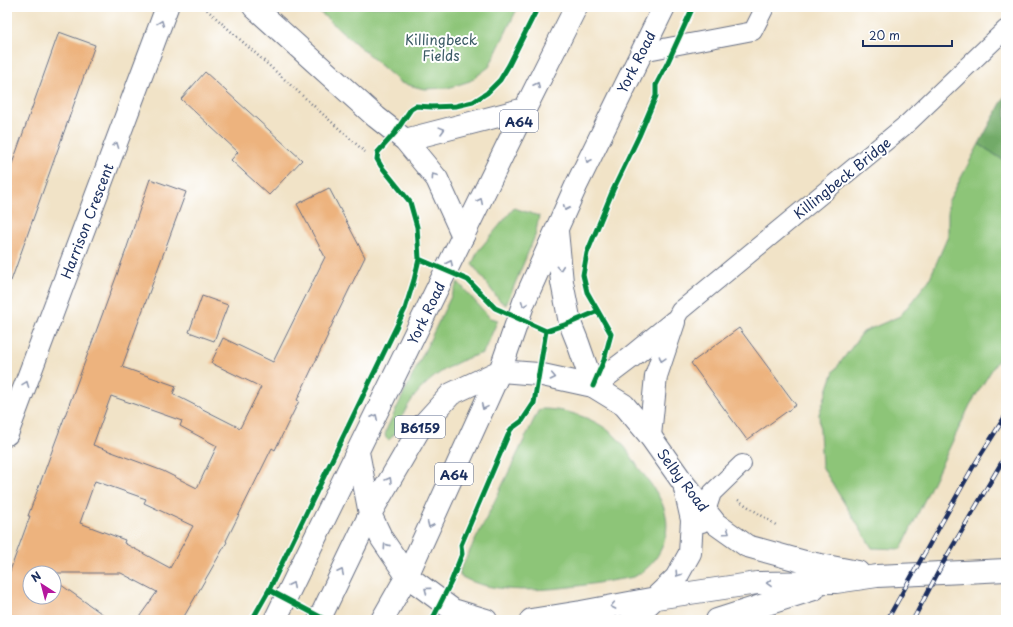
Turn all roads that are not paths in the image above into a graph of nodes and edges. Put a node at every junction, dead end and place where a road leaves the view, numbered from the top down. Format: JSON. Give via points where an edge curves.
{"nodes":[{"id":1,"x":167,"y":7,"type":"edge"},
{"id":2,"x":254,"y":7,"type":"edge"},
{"id":3,"x":576,"y":7,"type":"edge"},
{"id":4,"x":664,"y":7,"type":"edge"},
{"id":5,"x":765,"y":7,"type":"edge"},
{"id":6,"x":1006,"y":30,"type":"edge"},
{"id":7,"x":642,"y":52,"type":"junction"},
{"id":8,"x":525,"y":109,"type":"junction"},
{"id":9,"x":405,"y":140,"type":"junction"},
{"id":10,"x":557,"y":230,"type":"junction"},
{"id":11,"x":463,"y":236,"type":"junction"},
{"id":12,"x":674,"y":322,"type":"junction"},
{"id":13,"x":500,"y":371,"type":"junction"},
{"id":14,"x":593,"y":386,"type":"junction"},
{"id":15,"x":7,"y":434,"type":"edge"},
{"id":16,"x":650,"y":436,"type":"junction"},
{"id":17,"x":358,"y":452,"type":"junction"},
{"id":18,"x":742,"y":464,"type":"dead end"},
{"id":19,"x":684,"y":484,"type":"junction"},
{"id":20,"x":706,"y":512,"type":"junction"},
{"id":21,"x":370,"y":514,"type":"junction"},
{"id":22,"x":690,"y":553,"type":"junction"},
{"id":23,"x":1006,"y":570,"type":"edge"},
{"id":24,"x":407,"y":576,"type":"junction"},
{"id":25,"x":877,"y":576,"type":"junction"},
{"id":26,"x":836,"y":582,"type":"junction"},
{"id":27,"x":656,"y":598,"type":"junction"},
{"id":28,"x":275,"y":620,"type":"edge"},
{"id":29,"x":319,"y":620,"type":"edge"},
{"id":30,"x":382,"y":620,"type":"edge"},
{"id":31,"x":486,"y":620,"type":"edge"},
{"id":32,"x":531,"y":620,"type":"edge"},
{"id":33,"x":632,"y":620,"type":"edge"},
{"id":34,"x":717,"y":620,"type":"edge"}],
"edges":[{"from":15,"to":1,"type":"main road","name":"Harrison Crescent","one_way":true},
{"from":2,"to":9,"type":"main road"},
{"from":8,"to":3,"type":"main road","name":"York Road","number":"A64","one_way":true},
{"from":4,"to":7,"type":"main road","name":"York Road","number":"A64"},
{"from":5,"to":7,"type":"lane","via":[[753,31]]},
{"from":6,"to":12,"type":"lane","name":"Killingbeck Bridge","via":[[908,123],[680,311]]},
{"from":7,"to":10,"type":"main road","name":"York Road","number":"A64","one_way":true},
{"from":9,"to":8,"type":"main road","one_way":true},
{"from":11,"to":8,"type":"main road","name":"York Road","number":"A64","one_way":true},
{"from":11,"to":9,"type":"main road","one_way":true,"via":[[437,179]]},
{"from":10,"to":13,"type":"main road","name":"York Road","number":"A64","one_way":true,"via":[[524,302]]},
{"from":10,"to":14,"type":"main road","one_way":true,"via":[[562,282],[570,324]]},
{"from":17,"to":11,"type":"main road","name":"York Road","number":"A64","one_way":true},
{"from":12,"to":14,"type":"main road","name":"Killingbeck Bridge"},
{"from":12,"to":16,"type":"main road","name":"Killingbeck Bridge","one_way":true,"via":[[656,376]]},
{"from":13,"to":14,"type":"main road","name":"Selby Road","number":"B6159","one_way":true,"via":[[538,374]]},
{"from":21,"to":13,"type":"main road","number":"B6159","one_way":true,"via":[[420,428],[435,411],[451,394]]},
{"from":13,"to":24,"type":"main road","name":"York Road","number":"A64","one_way":true},
{"from":14,"to":16,"type":"main road","name":"Selby Road","number":"B6159","via":[[624,405]]},
{"from":16,"to":19,"type":"main road","name":"Selby Road","number":"B6159"},
{"from":17,"to":21,"type":"main road"},
{"from":28,"to":17,"type":"main road","name":"York Road","number":"A64","one_way":true},
{"from":18,"to":20,"type":"lane","via":[[712,493]]},
{"from":19,"to":20,"type":"main road","name":"Selby Road","number":"B6159"},
{"from":19,"to":22,"type":"main road","via":[[692,520]]},
{"from":20,"to":22,"type":"lane"},
{"from":20,"to":25,"type":"main road","name":"Selby Road","number":"B6159","one_way":true,"via":[[716,524],[747,546],[805,562]]},
{"from":24,"to":21,"type":"main road","one_way":true,"via":[[382,540]]},
{"from":29,"to":21,"type":"main road","number":"B6159","one_way":true},
{"from":22,"to":27,"type":"main road","one_way":true,"via":[[676,578]]},
{"from":23,"to":25,"type":"main road","name":"Selby Road","number":"B6159"},
{"from":24,"to":30,"type":"main road","name":"York Road","number":"A64"},
{"from":31,"to":24,"type":"main road","one_way":true,"via":[[453,610]]},
{"from":25,"to":26,"type":"main road","name":"Selby Road","number":"B6159"},
{"from":26,"to":27,"type":"main road","name":"Selby Road","one_way":true,"via":[[757,583]]},
{"from":26,"to":34,"type":"main road","name":"Selby Road","number":"B6159"},
{"from":27,"to":32,"type":"main road","name":"Selby Road","one_way":true},
{"from":27,"to":33,"type":"main road"}]}
